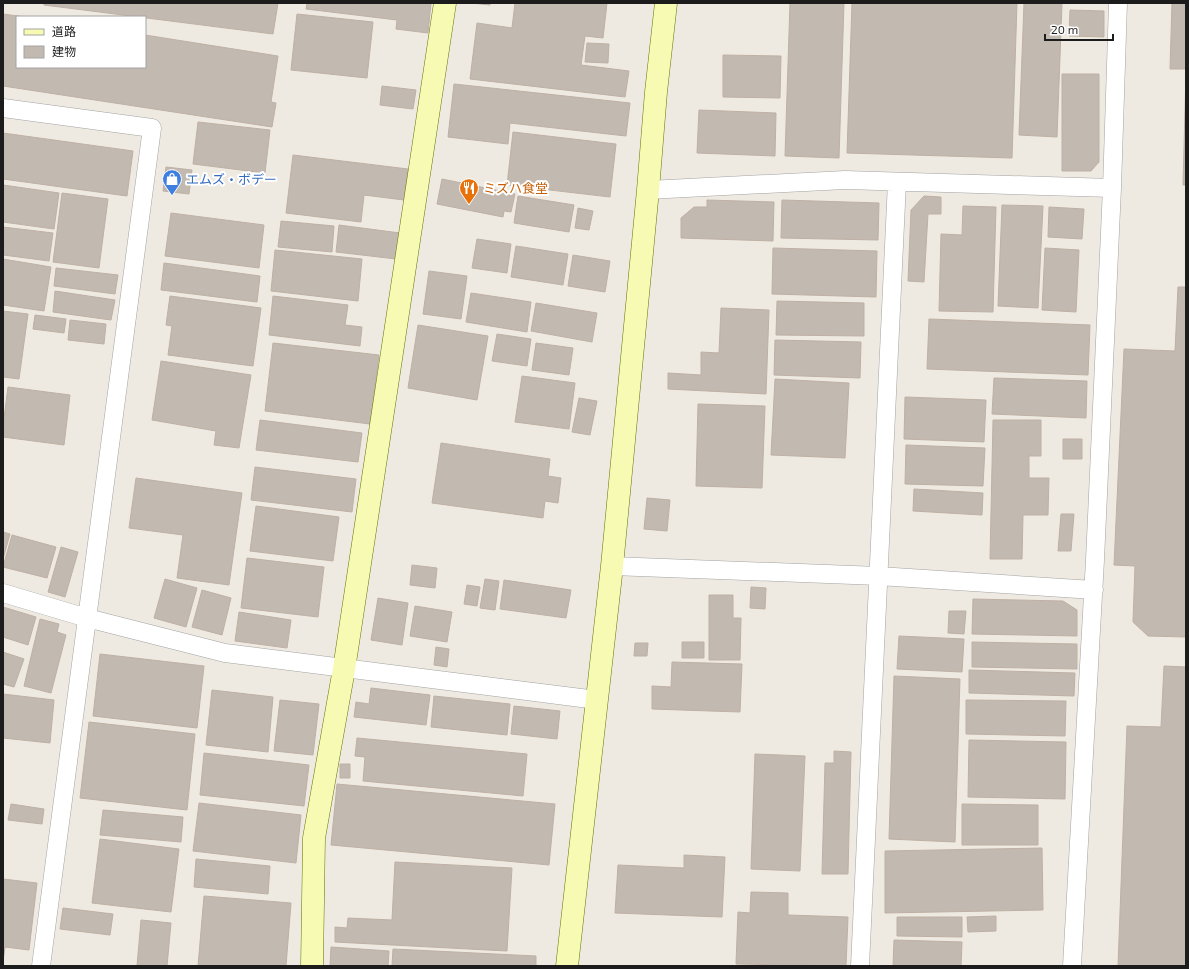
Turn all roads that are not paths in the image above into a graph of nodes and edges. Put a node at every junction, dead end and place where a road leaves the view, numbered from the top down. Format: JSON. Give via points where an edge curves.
{"nodes":[{"id":1,"x":445,"y":3,"type":"edge"},
{"id":2,"x":666,"y":3,"type":"edge"},
{"id":3,"x":1118,"y":3,"type":"edge"},
{"id":4,"x":3,"y":108,"type":"edge"},
{"id":5,"x":897,"y":182,"type":"junction"},
{"id":6,"x":1112,"y":188,"type":"junction"},
{"id":7,"x":648,"y":190,"type":"junction"},
{"id":8,"x":612,"y":566,"type":"junction"},
{"id":9,"x":879,"y":576,"type":"junction"},
{"id":10,"x":1094,"y":590,"type":"junction"},
{"id":11,"x":3,"y":593,"type":"edge"},
{"id":12,"x":87,"y":618,"type":"junction"},
{"id":13,"x":344,"y":669,"type":"junction"},
{"id":14,"x":597,"y":700,"type":"junction"},
{"id":15,"x":41,"y":966,"type":"edge"},
{"id":16,"x":312,"y":966,"type":"edge"},
{"id":17,"x":567,"y":966,"type":"edge"},
{"id":18,"x":860,"y":966,"type":"edge"},
{"id":19,"x":1072,"y":966,"type":"edge"}],
"edges":[{"from":1,"to":13,"type":"street"},
{"from":2,"to":7,"type":"street"},
{"from":3,"to":6,"type":"street"},
{"from":4,"to":12,"type":"street","via":[[152,128]]},
{"from":5,"to":6,"type":"street"},
{"from":5,"to":7,"type":"street","via":[[845,180]]},
{"from":5,"to":9,"type":"street"},
{"from":6,"to":10,"type":"street"},
{"from":7,"to":8,"type":"street"},
{"from":8,"to":9,"type":"street"},
{"from":8,"to":14,"type":"street"},
{"from":9,"to":10,"type":"street"},
{"from":9,"to":18,"type":"street"},
{"from":10,"to":19,"type":"street"},
{"from":11,"to":12,"type":"street"},
{"from":12,"to":13,"type":"street","via":[[225,653]]},
{"from":12,"to":15,"type":"street"},
{"from":13,"to":14,"type":"street"},
{"from":13,"to":16,"type":"street","via":[[314,838]]},
{"from":14,"to":17,"type":"street"}]}
